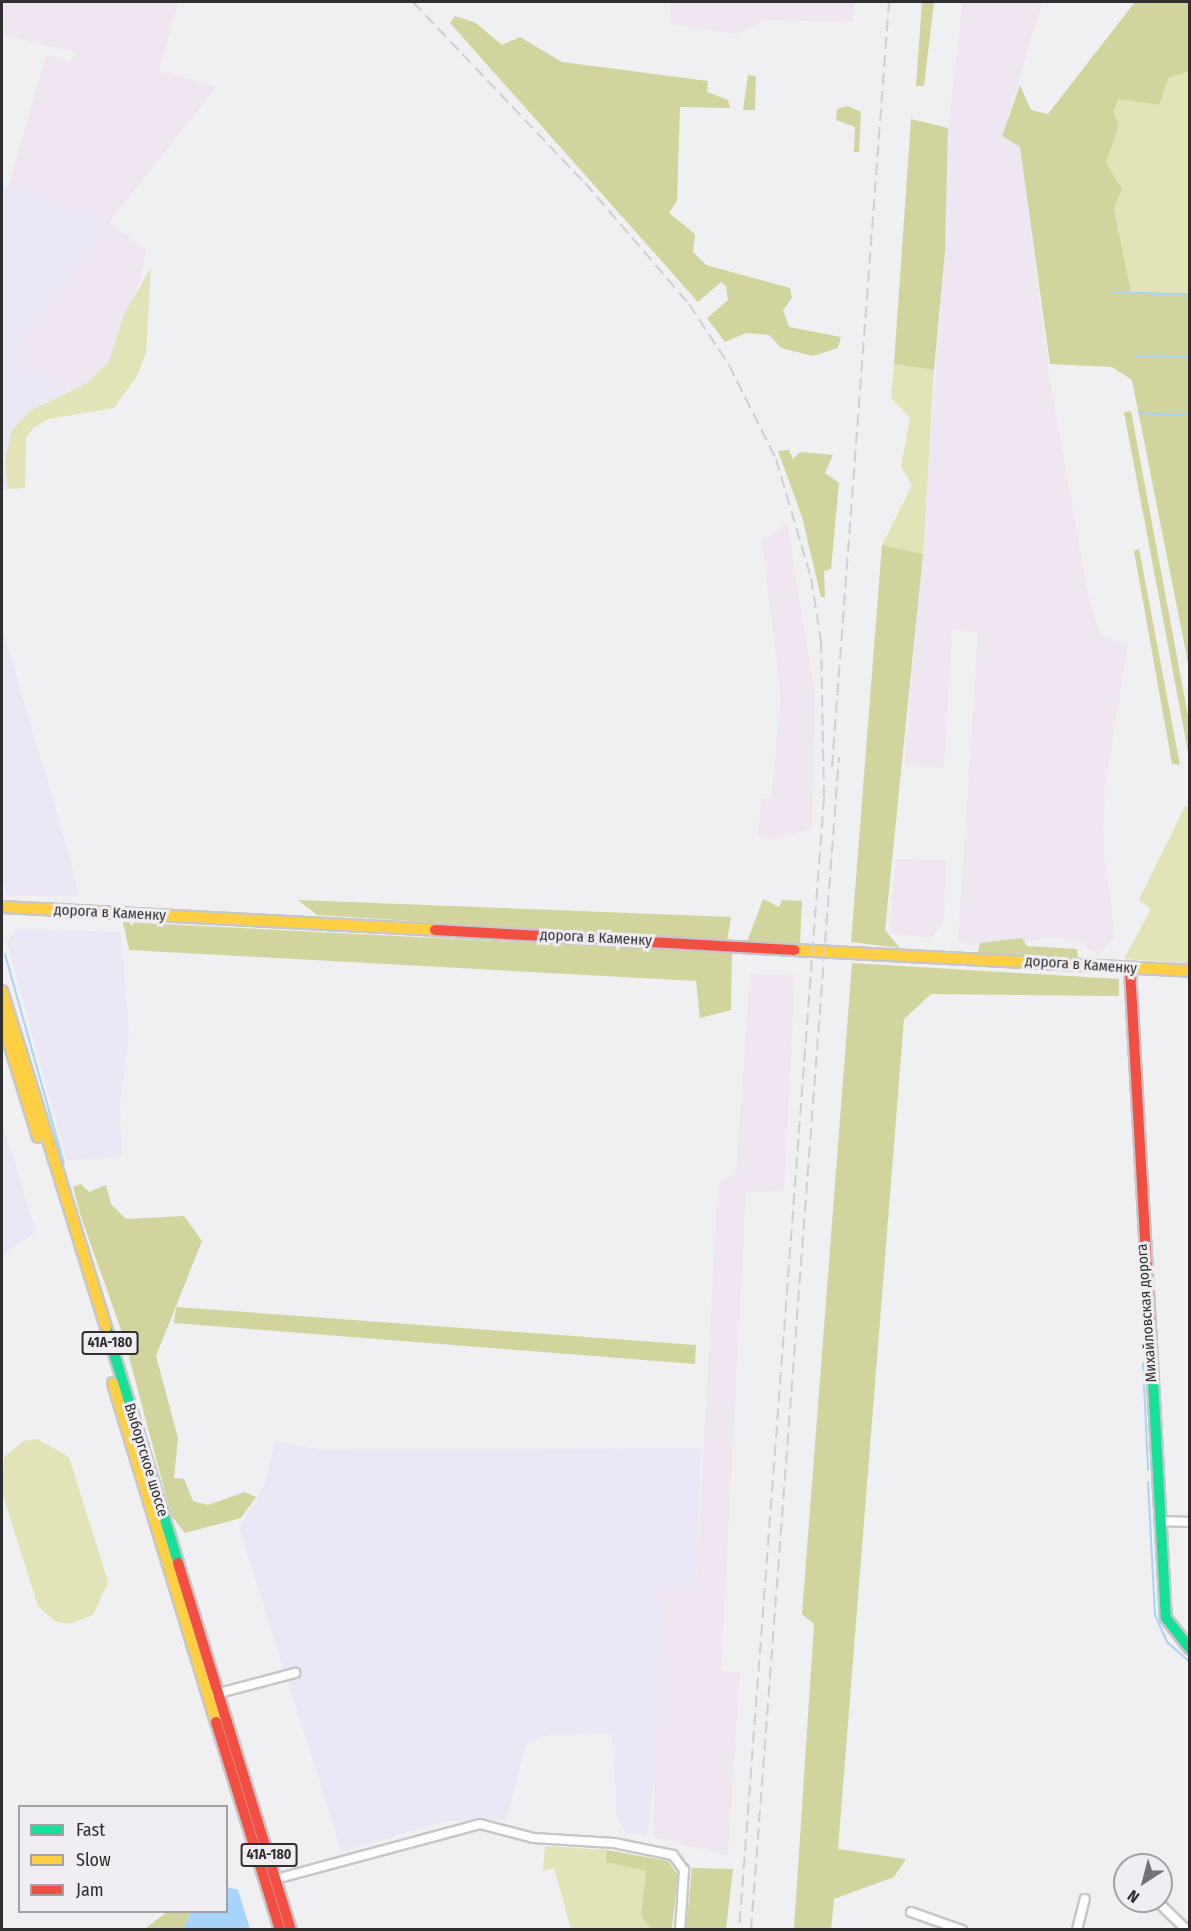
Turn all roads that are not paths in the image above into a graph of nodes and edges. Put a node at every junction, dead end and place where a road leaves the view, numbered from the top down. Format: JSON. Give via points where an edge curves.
{"nodes":[{"id":1,"x":2,"y":908,"type":"edge"},
{"id":2,"x":1130,"y":969,"type":"junction"},
{"id":3,"x":1190,"y":971,"type":"edge"},
{"id":4,"x":2,"y":991,"type":"edge"},
{"id":5,"x":2,"y":1020,"type":"edge"},
{"id":6,"x":1160,"y":1521,"type":"junction"},
{"id":7,"x":1190,"y":1522,"type":"edge"},
{"id":8,"x":1190,"y":1649,"type":"edge"},
{"id":9,"x":295,"y":1673,"type":"dead end"},
{"id":10,"x":219,"y":1694,"type":"junction"},
{"id":11,"x":204,"y":1695,"type":"junction"},
{"id":12,"x":276,"y":1879,"type":"junction"},
{"id":13,"x":1085,"y":1899,"type":"dead end"},
{"id":14,"x":911,"y":1912,"type":"dead end"},
{"id":15,"x":1170,"y":1913,"type":"edge"},
{"id":16,"x":280,"y":1929,"type":"edge"},
{"id":17,"x":291,"y":1929,"type":"edge"},
{"id":18,"x":680,"y":1929,"type":"edge"},
{"id":19,"x":962,"y":1929,"type":"edge"},
{"id":20,"x":1077,"y":1929,"type":"edge"},
{"id":21,"x":1187,"y":1929,"type":"edge"}],
"edges":[{"from":1,"to":2,"type":"main road","name":"дорога в Каменку"},
{"from":2,"to":3,"type":"main road","name":"дорога в Каменку"},
{"from":2,"to":6,"type":"main road","name":"Михайловская дорога"},
{"from":4,"to":10,"type":"main road","name":"Выборгское шоссе","number":"41А-180"},
{"from":5,"to":11,"type":"main road","name":"Выборгское шоссе","number":"41А-180"},
{"from":6,"to":7,"type":"street"},
{"from":6,"to":8,"type":"main road","name":"Михайловская дорога","via":[[1166,1618]]},
{"from":9,"to":10,"type":"street"},
{"from":10,"to":11,"type":"street"},
{"from":10,"to":12,"type":"main road","name":"Выборгское шоссе","number":"41А-180"},
{"from":11,"to":16,"type":"main road","name":"Выборгское шоссе","number":"41А-180"},
{"from":12,"to":17,"type":"main road","name":"Выборгское шоссе","number":"41А-180"},
{"from":12,"to":18,"type":"street","via":[[480,1824],[534,1838],[614,1843],[673,1855],[684,1870]]},
{"from":13,"to":20,"type":"street"},
{"from":14,"to":19,"type":"street"},
{"from":15,"to":21,"type":"street"}]}
